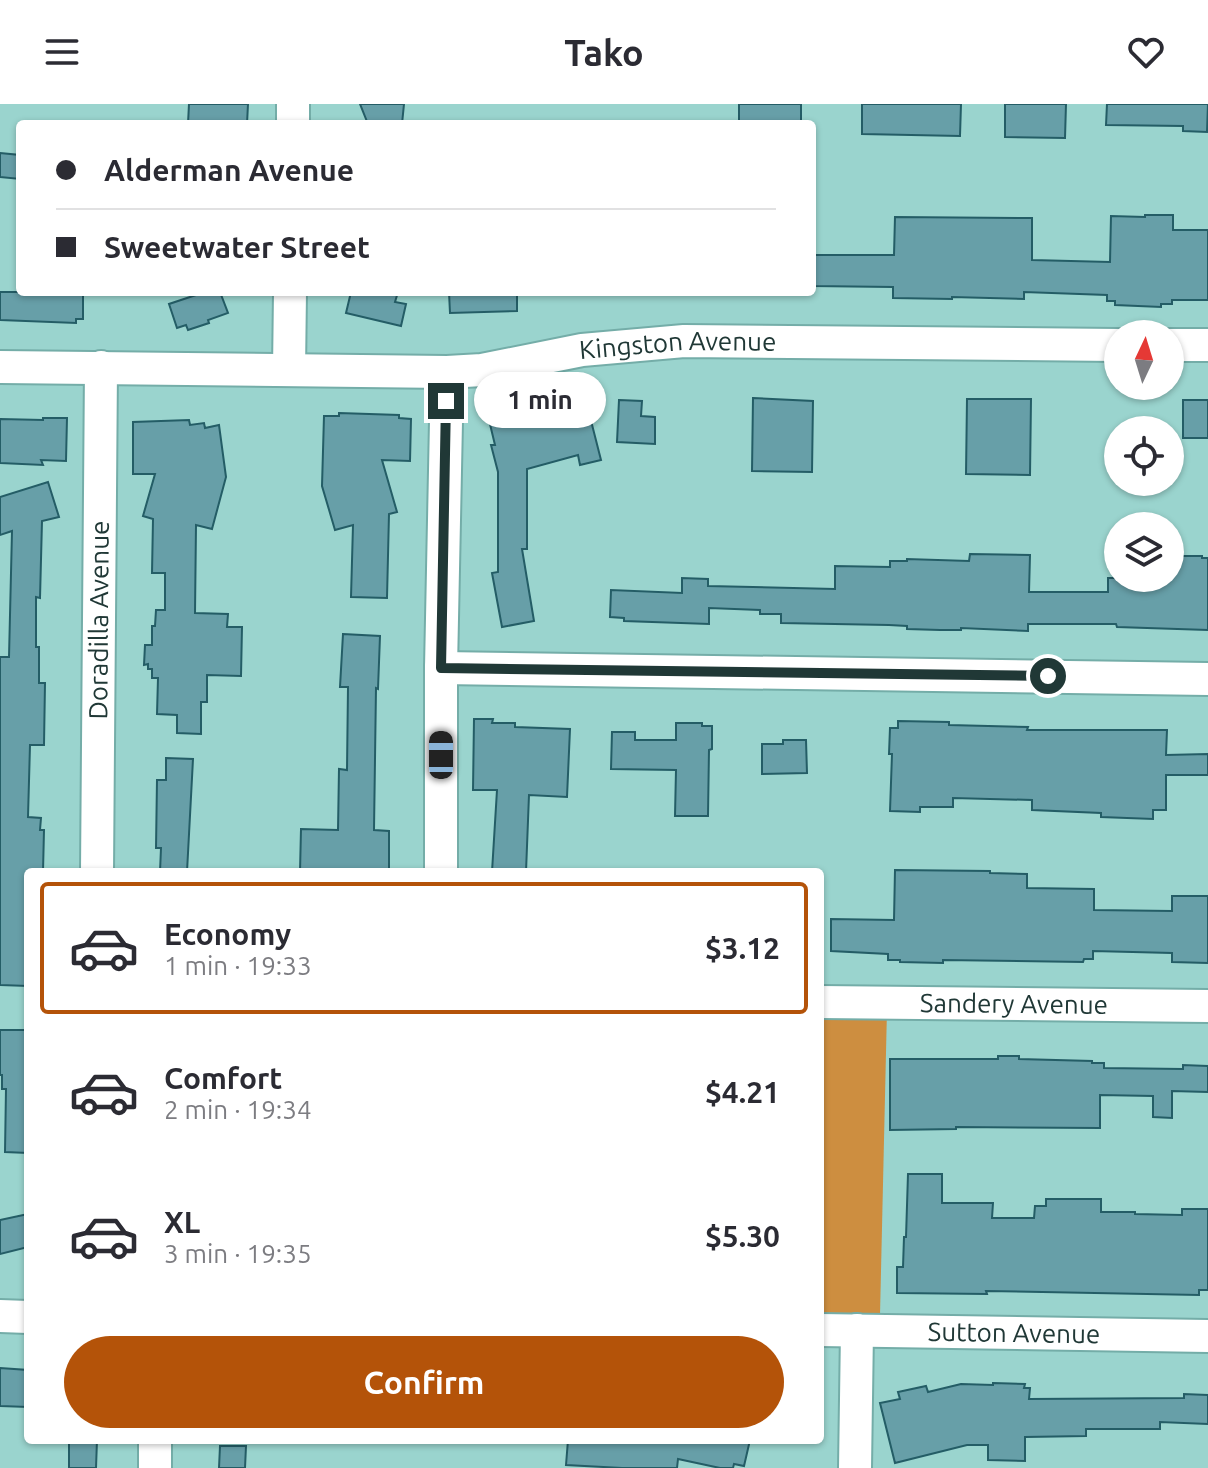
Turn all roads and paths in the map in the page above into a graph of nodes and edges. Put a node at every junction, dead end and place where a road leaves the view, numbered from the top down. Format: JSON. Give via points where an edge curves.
{"nodes":[{"id":1,"x":290,"y":296,"type":"edge"},
{"id":2,"x":1104,"y":345,"type":"edge"},
{"id":3,"x":1184,"y":345,"type":"edge"},
{"id":4,"x":1208,"y":345,"type":"edge"},
{"id":5,"x":0,"y":367,"type":"edge"},
{"id":6,"x":101,"y":367,"type":"junction"},
{"id":7,"x":289,"y":370,"type":"junction"},
{"id":8,"x":447,"y":372,"type":"junction"},
{"id":9,"x":441,"y":668,"type":"junction"},
{"id":10,"x":1208,"y":679,"type":"edge"},
{"id":11,"x":97,"y":868,"type":"edge"},
{"id":12,"x":441,"y":868,"type":"edge"},
{"id":13,"x":824,"y":1002,"type":"edge"},
{"id":14,"x":1208,"y":1006,"type":"edge"},
{"id":15,"x":0,"y":1316,"type":"edge"},
{"id":16,"x":24,"y":1317,"type":"edge"},
{"id":17,"x":824,"y":1330,"type":"edge"},
{"id":18,"x":857,"y":1330,"type":"junction"},
{"id":19,"x":1208,"y":1336,"type":"edge"},
{"id":20,"x":155,"y":1444,"type":"edge"},
{"id":21,"x":155,"y":1468,"type":"edge"},
{"id":22,"x":855,"y":1468,"type":"edge"}],
"edges":[{"from":1,"to":7,"type":"street"},
{"from":2,"to":8,"type":"street","name":"Kingston Avenue","via":[[684,341],[582,350]]},
{"from":3,"to":4,"type":"street"},
{"from":5,"to":6,"type":"street","name":"Kingston Avenue"},
{"from":6,"to":7,"type":"street","name":"Kingston Avenue"},
{"from":6,"to":11,"type":"street","name":"Doradilla Avenue"},
{"from":7,"to":8,"type":"street","name":"Kingston Avenue"},
{"from":8,"to":9,"type":"street"},
{"from":9,"to":10,"type":"street"},
{"from":9,"to":12,"type":"street"},
{"from":13,"to":14,"type":"street","name":"Sandery Avenue"},
{"from":15,"to":16,"type":"street"},
{"from":17,"to":18,"type":"street","name":"Sutton Avenue"},
{"from":18,"to":19,"type":"street","name":"Sutton Avenue"},
{"from":18,"to":22,"type":"street"},
{"from":20,"to":21,"type":"street"}]}
